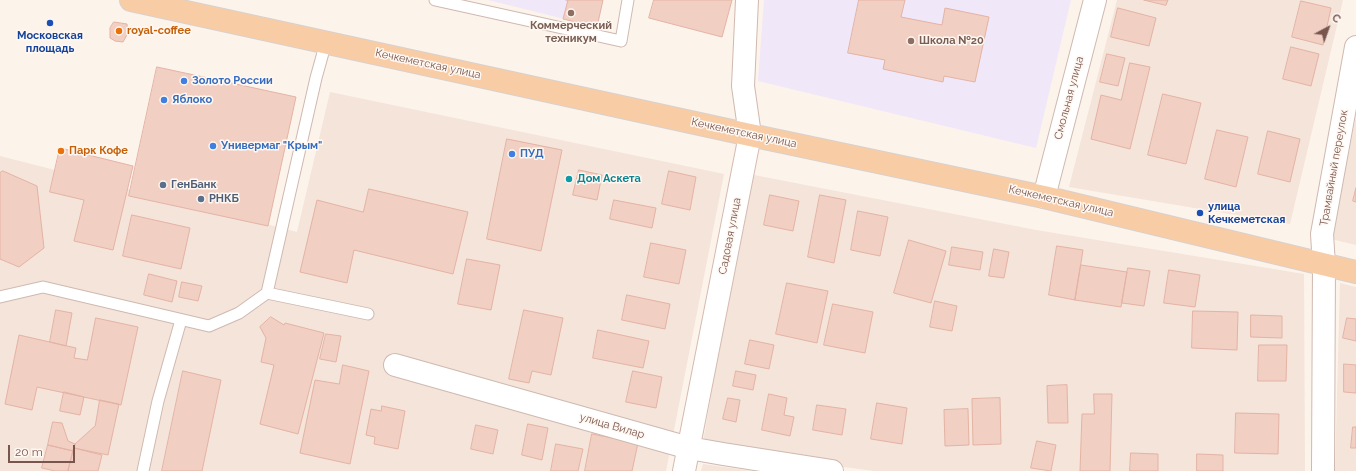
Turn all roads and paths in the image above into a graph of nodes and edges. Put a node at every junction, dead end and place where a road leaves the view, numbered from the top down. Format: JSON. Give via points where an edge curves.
{"nodes":[{"id":1,"x":131,"y":0,"type":"edge"},
{"id":2,"x":435,"y":0,"type":"edge"},
{"id":3,"x":628,"y":0,"type":"edge"},
{"id":4,"x":747,"y":0,"type":"edge"},
{"id":5,"x":1095,"y":0,"type":"edge"},
{"id":6,"x":326,"y":42,"type":"junction"},
{"id":7,"x":1356,"y":47,"type":"edge"},
{"id":8,"x":750,"y":134,"type":"junction"},
{"id":9,"x":1044,"y":197,"type":"junction"},
{"id":10,"x":1324,"y":265,"type":"junction"},
{"id":11,"x":1356,"y":272,"type":"edge"},
{"id":12,"x":267,"y":293,"type":"junction"},
{"id":13,"x":0,"y":297,"type":"edge"},
{"id":14,"x":368,"y":314,"type":"dead end"},
{"id":15,"x":181,"y":320,"type":"junction"},
{"id":16,"x":395,"y":365,"type":"dead end"},
{"id":17,"x":689,"y":448,"type":"junction"},
{"id":18,"x":143,"y":471,"type":"edge"},
{"id":19,"x":684,"y":471,"type":"edge"},
{"id":20,"x":832,"y":471,"type":"edge"},
{"id":21,"x":1323,"y":471,"type":"edge"}],
"edges":[{"from":1,"to":6,"type":"main road","name":"Кечкеметская улица"},
{"from":2,"to":3,"type":"lane","via":[[621,41]]},
{"from":4,"to":8,"type":"street","name":"Садовая улица","via":[[743,86]]},
{"from":5,"to":9,"type":"street","name":"Смольная улица"},
{"from":6,"to":8,"type":"main road","name":"Кечкеметская улица"},
{"from":6,"to":12,"type":"lane"},
{"from":7,"to":10,"type":"street","name":"Трамвайный переулок","via":[[1322,234]]},
{"from":8,"to":9,"type":"main road","name":"Кечкеметская улица"},
{"from":8,"to":17,"type":"street","name":"Садовая улица"},
{"from":9,"to":10,"type":"main road","name":"Кечкеметская улица"},
{"from":10,"to":11,"type":"main road","name":"Кечкеметская улица"},
{"from":10,"to":21,"type":"street","name":"Трамвайный переулок"},
{"from":12,"to":14,"type":"lane"},
{"from":12,"to":15,"type":"lane","via":[[240,313],[209,326]]},
{"from":13,"to":15,"type":"lane","via":[[43,287]]},
{"from":15,"to":18,"type":"lane","via":[[158,401]]},
{"from":16,"to":17,"type":"street","name":"улица Вилар"},
{"from":17,"to":19,"type":"street","name":"Садовая улица"},
{"from":17,"to":20,"type":"street","name":"улица Вилар"}]}
